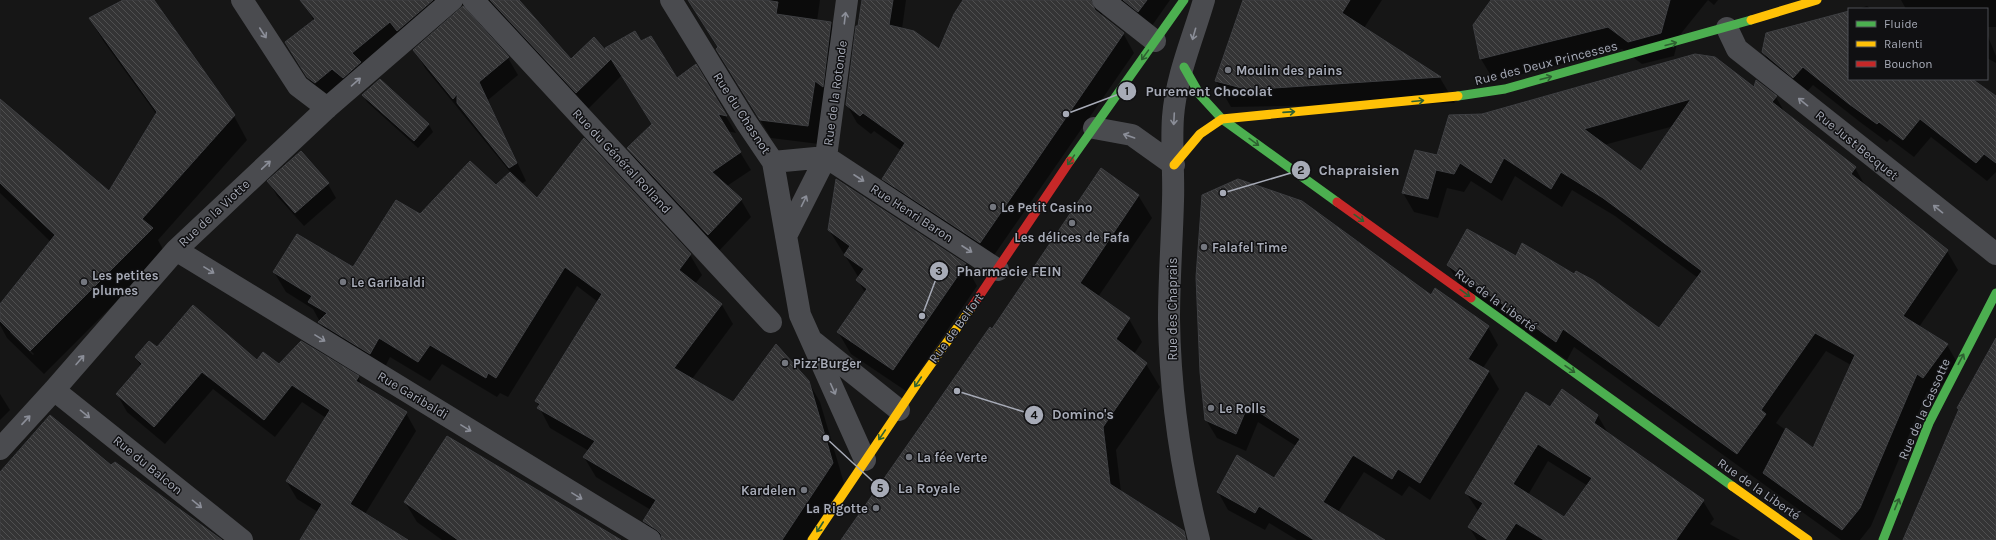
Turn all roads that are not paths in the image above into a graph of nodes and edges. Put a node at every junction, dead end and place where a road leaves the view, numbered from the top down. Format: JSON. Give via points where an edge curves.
{"nodes":[{"id":1,"x":242,"y":0,"type":"edge"},
{"id":2,"x":452,"y":0,"type":"edge"},
{"id":3,"x":473,"y":0,"type":"edge"},
{"id":4,"x":671,"y":0,"type":"edge"},
{"id":5,"x":847,"y":0,"type":"edge"},
{"id":6,"x":1103,"y":0,"type":"edge"},
{"id":7,"x":1184,"y":0,"type":"edge"},
{"id":8,"x":1204,"y":0,"type":"edge"},
{"id":9,"x":1817,"y":0,"type":"edge"},
{"id":10,"x":1727,"y":28,"type":"junction"},
{"id":11,"x":1155,"y":42,"type":"junction"},
{"id":12,"x":1184,"y":67,"type":"junction"},
{"id":13,"x":327,"y":108,"type":"junction"},
{"id":14,"x":1222,"y":119,"type":"junction"},
{"id":15,"x":1094,"y":128,"type":"junction"},
{"id":16,"x":826,"y":157,"type":"junction"},
{"id":17,"x":773,"y":162,"type":"junction"},
{"id":18,"x":1174,"y":165,"type":"junction"},
{"id":19,"x":786,"y":236,"type":"junction"},
{"id":20,"x":176,"y":250,"type":"junction"},
{"id":21,"x":1996,"y":254,"type":"edge"},
{"id":22,"x":998,"y":270,"type":"junction"},
{"id":23,"x":1996,"y":293,"type":"edge"},
{"id":24,"x":771,"y":322,"type":"dead end"},
{"id":25,"x":812,"y":341,"type":"junction"},
{"id":26,"x":54,"y":390,"type":"junction"},
{"id":27,"x":899,"y":410,"type":"junction"},
{"id":28,"x":0,"y":449,"type":"edge"},
{"id":29,"x":865,"y":460,"type":"junction"},
{"id":30,"x":242,"y":540,"type":"edge"},
{"id":31,"x":650,"y":540,"type":"edge"},
{"id":32,"x":812,"y":540,"type":"edge"},
{"id":33,"x":1199,"y":540,"type":"edge"},
{"id":34,"x":1808,"y":540,"type":"edge"},
{"id":35,"x":1883,"y":540,"type":"edge"}],
"edges":[{"from":1,"to":13,"type":"street","one_way":true,"via":[[298,86]]},
{"from":13,"to":2,"type":"street","name":"Rue de la Viotte","one_way":true},
{"from":3,"to":24,"type":"street","name":"Rue du Général Rolland"},
{"from":4,"to":17,"type":"street","name":"Rue du Chasnot"},
{"from":16,"to":5,"type":"street","name":"Rue de la Rotonde","one_way":true},
{"from":6,"to":11,"type":"street"},
{"from":7,"to":11,"type":"street","name":"Rue de Belfort"},
{"from":8,"to":12,"type":"street","one_way":true},
{"from":9,"to":10,"type":"street","name":"Rue des Deux Princesses"},
{"from":14,"to":10,"type":"street","name":"Rue des Deux Princesses","one_way":true,"via":[[1479,94]]},
{"from":21,"to":10,"type":"street","name":"Rue Just Becquet","one_way":true,"via":[[1737,49]]},
{"from":11,"to":15,"type":"street","name":"Rue de Belfort","one_way":true},
{"from":12,"to":14,"type":"street","name":"Rue de la Liberté","via":[[1191,84]]},
{"from":12,"to":18,"type":"street","one_way":true,"via":[[1173,117]]},
{"from":20,"to":13,"type":"street","name":"Rue de la Viotte","one_way":true},
{"from":14,"to":18,"type":"street","name":"Rue des Deux Princesses","via":[[1200,134]]},
{"from":14,"to":34,"type":"street","name":"Rue de la Liberté","one_way":true},
{"from":18,"to":15,"type":"street","one_way":true,"via":[[1132,135]]},
{"from":15,"to":22,"type":"street","name":"Rue de Belfort","one_way":true},
{"from":16,"to":17,"type":"street","name":"Rue de la Rotonde"},
{"from":19,"to":16,"type":"street","one_way":true},
{"from":16,"to":22,"type":"street","name":"Rue Henri Baron","one_way":true},
{"from":17,"to":19,"type":"street","name":"Rue du Chasnot"},
{"from":18,"to":33,"type":"street","name":"Rue des Chaprais","via":[[1169,319],[1172,373],[1179,439]]},
{"from":19,"to":25,"type":"street","name":"Rue du Chasnot","via":[[800,315]]},
{"from":26,"to":20,"type":"street","name":"Rue de la Viotte","one_way":true},
{"from":20,"to":31,"type":"street","name":"Rue Garibaldi","one_way":true},
{"from":22,"to":27,"type":"street","name":"Rue de Belfort","one_way":true},
{"from":35,"to":23,"type":"street","name":"Rue de la Cassotte","one_way":true,"via":[[1937,407]]},
{"from":25,"to":27,"type":"street","name":"Rue du Chasnot"},
{"from":25,"to":29,"type":"street","name":"Rue du Chasnot","one_way":true},
{"from":28,"to":26,"type":"street","name":"Rue de la Viotte","one_way":true},
{"from":26,"to":30,"type":"street","name":"Rue du Balcon","one_way":true},
{"from":27,"to":29,"type":"street","name":"Rue de Belfort","one_way":true},
{"from":29,"to":32,"type":"street","name":"Rue de Belfort","one_way":true}]}
